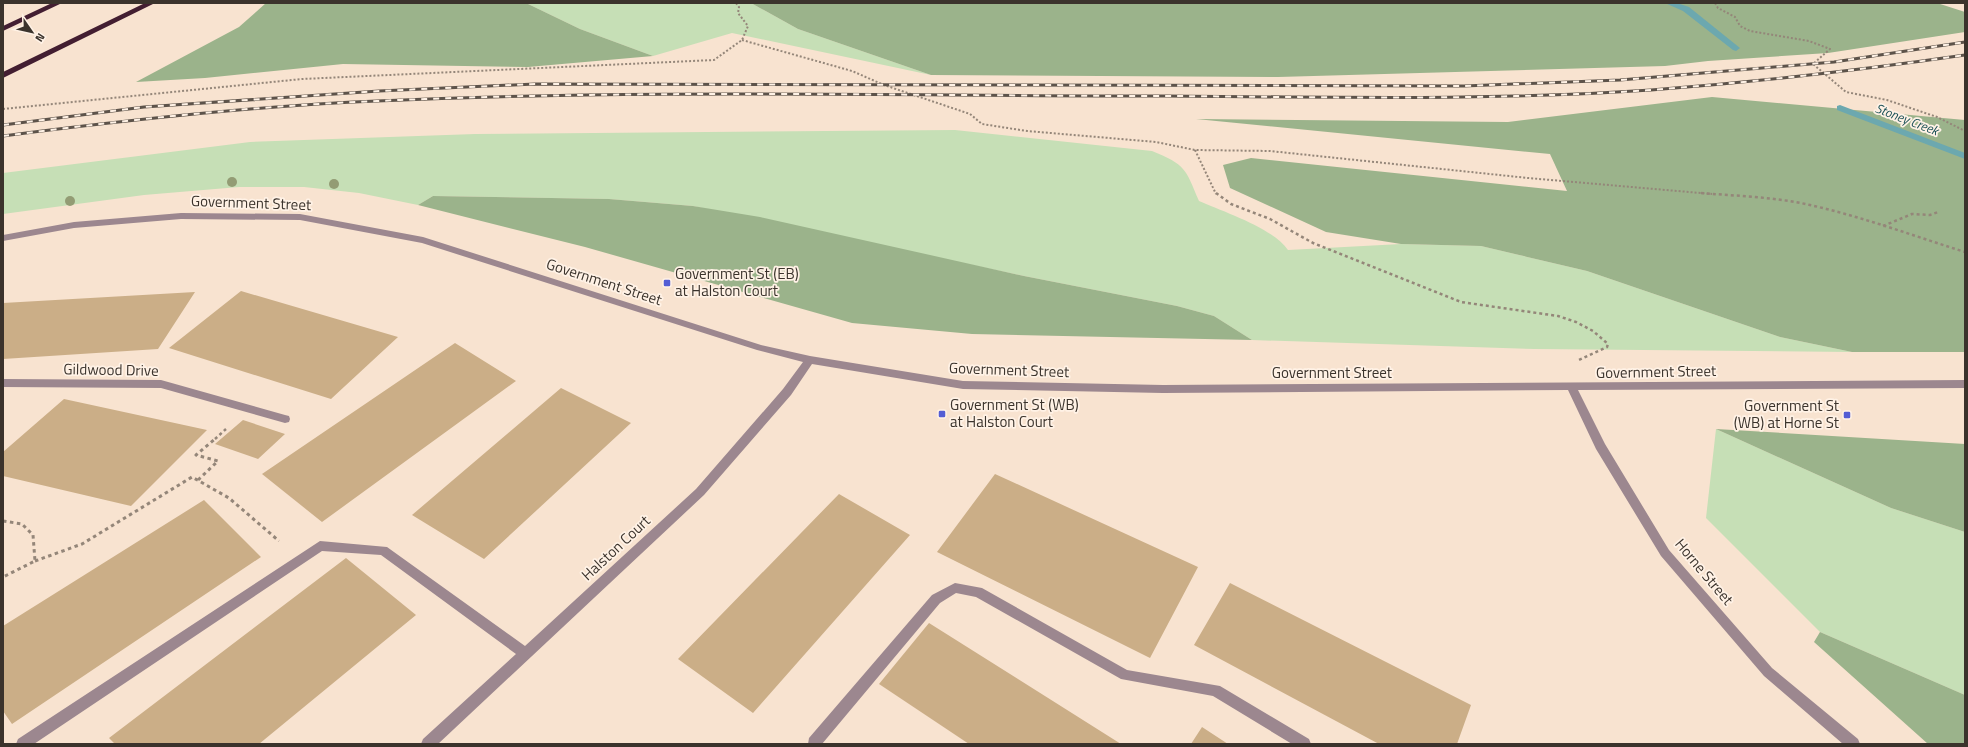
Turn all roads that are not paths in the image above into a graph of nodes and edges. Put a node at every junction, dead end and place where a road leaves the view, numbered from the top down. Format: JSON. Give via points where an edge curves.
{"nodes":[{"id":1,"x":58,"y":3,"type":"edge"},
{"id":2,"x":151,"y":3,"type":"edge"},
{"id":3,"x":3,"y":29,"type":"edge"},
{"id":4,"x":3,"y":75,"type":"edge"},
{"id":5,"x":3,"y":238,"type":"edge"},
{"id":6,"x":810,"y":360,"type":"junction"},
{"id":7,"x":3,"y":383,"type":"edge"},
{"id":8,"x":1965,"y":384,"type":"edge"},
{"id":9,"x":1572,"y":388,"type":"junction"},
{"id":10,"x":285,"y":419,"type":"dead end"},
{"id":11,"x":526,"y":654,"type":"junction"},
{"id":12,"x":814,"y":743,"type":"edge"},
{"id":13,"x":23,"y":744,"type":"edge"},
{"id":14,"x":428,"y":744,"type":"edge"},
{"id":15,"x":1304,"y":744,"type":"edge"},
{"id":16,"x":1853,"y":744,"type":"edge"}],
"edges":[{"from":1,"to":3,"type":"highway"},
{"from":2,"to":4,"type":"highway"},
{"from":5,"to":6,"type":"street","name":"Government Street","via":[[74,225],[181,216],[300,217],[423,240],[760,348]]},
{"from":6,"to":9,"type":"street","name":"Government Street","via":[[963,386],[1163,389]]},
{"from":6,"to":11,"type":"street","name":"Halston Court","via":[[787,392],[700,492]]},
{"from":7,"to":10,"type":"street","name":"Gildwood Drive","via":[[161,384]]},
{"from":8,"to":9,"type":"street","name":"Government Street"},
{"from":9,"to":16,"type":"street","name":"Horne Street","via":[[1600,446],[1665,553],[1768,672]]},
{"from":11,"to":13,"type":"street","via":[[383,550],[320,546]]},
{"from":11,"to":14,"type":"street","name":"Halston Court"},
{"from":12,"to":15,"type":"street","via":[[936,598],[955,588],[978,592],[1125,675],[1215,690]]}]}
